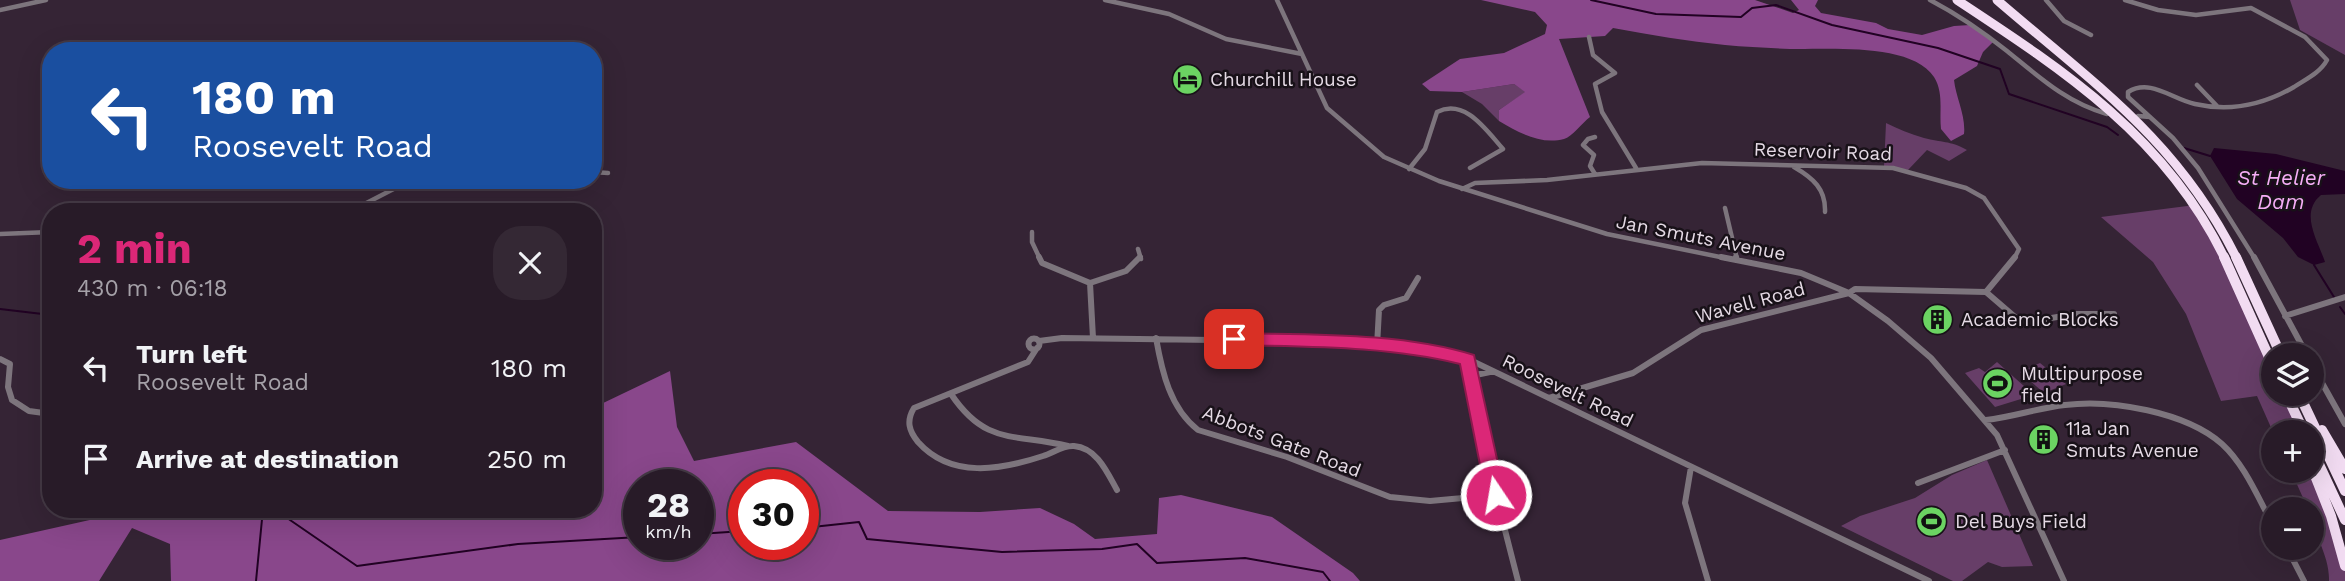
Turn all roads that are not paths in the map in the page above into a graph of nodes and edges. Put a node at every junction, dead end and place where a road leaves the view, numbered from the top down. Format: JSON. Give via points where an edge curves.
{"nodes":[{"id":1,"x":46,"y":0,"type":"edge"},
{"id":2,"x":1105,"y":0,"type":"edge"},
{"id":3,"x":1277,"y":0,"type":"edge"},
{"id":4,"x":1930,"y":0,"type":"edge"},
{"id":5,"x":1957,"y":0,"type":"edge"},
{"id":6,"x":1997,"y":0,"type":"edge"},
{"id":7,"x":2046,"y":0,"type":"edge"},
{"id":8,"x":2126,"y":0,"type":"edge"},
{"id":9,"x":29,"y":2,"type":"edge"},
{"id":10,"x":0,"y":10,"type":"edge"},
{"id":11,"x":2091,"y":35,"type":"dead end"},
{"id":12,"x":1589,"y":37,"type":"dead end"},
{"id":13,"x":1302,"y":54,"type":"junction"},
{"id":14,"x":2197,"y":85,"type":"dead end"},
{"id":15,"x":2217,"y":106,"type":"junction"},
{"id":16,"x":2107,"y":114,"type":"dead end"},
{"id":17,"x":2138,"y":116,"type":"dead end"},
{"id":18,"x":2150,"y":117,"type":"junction"},
{"id":19,"x":1595,"y":137,"type":"dead end"},
{"id":20,"x":1791,"y":166,"type":"junction"},
{"id":21,"x":1470,"y":168,"type":"dead end"},
{"id":22,"x":1636,"y":168,"type":"junction"},
{"id":23,"x":1409,"y":169,"type":"junction"},
{"id":24,"x":602,"y":172,"type":"edge"},
{"id":25,"x":608,"y":173,"type":"dead end"},
{"id":26,"x":1595,"y":173,"type":"junction"},
{"id":27,"x":1485,"y":185,"type":"junction"},
{"id":28,"x":1462,"y":188,"type":"junction"},
{"id":29,"x":394,"y":189,"type":"edge"},
{"id":30,"x":1484,"y":196,"type":"junction"},
{"id":31,"x":366,"y":203,"type":"edge"},
{"id":32,"x":1725,"y":208,"type":"dead end"},
{"id":33,"x":1825,"y":212,"type":"dead end"},
{"id":34,"x":42,"y":232,"type":"edge"},
{"id":35,"x":1032,"y":232,"type":"dead end"},
{"id":36,"x":0,"y":234,"type":"edge"},
{"id":37,"x":1138,"y":249,"type":"dead end"},
{"id":38,"x":1737,"y":260,"type":"junction"},
{"id":39,"x":1418,"y":278,"type":"dead end"},
{"id":40,"x":1090,"y":283,"type":"junction"},
{"id":41,"x":1986,"y":292,"type":"junction"},
{"id":42,"x":1849,"y":293,"type":"junction"},
{"id":43,"x":2345,"y":298,"type":"edge"},
{"id":44,"x":2114,"y":314,"type":"dead end"},
{"id":45,"x":2285,"y":316,"type":"junction"},
{"id":46,"x":1093,"y":338,"type":"junction"},
{"id":47,"x":1156,"y":338,"type":"junction"},
{"id":48,"x":2262,"y":343,"type":"edge"},
{"id":49,"x":2275,"y":343,"type":"edge"},
{"id":50,"x":2300,"y":343,"type":"edge"},
{"id":51,"x":1377,"y":346,"type":"junction"},
{"id":52,"x":0,"y":359,"type":"edge"},
{"id":53,"x":1468,"y":359,"type":"junction"},
{"id":54,"x":1493,"y":372,"type":"junction"},
{"id":55,"x":1471,"y":376,"type":"junction"},
{"id":56,"x":2324,"y":386,"type":"edge"},
{"id":57,"x":951,"y":394,"type":"junction"},
{"id":58,"x":1549,"y":398,"type":"junction"},
{"id":59,"x":2298,"y":406,"type":"edge"},
{"id":60,"x":2300,"y":406,"type":"edge"},
{"id":61,"x":42,"y":412,"type":"edge"},
{"id":62,"x":1986,"y":420,"type":"junction"},
{"id":63,"x":2345,"y":424,"type":"edge"},
{"id":64,"x":1068,"y":446,"type":"junction"},
{"id":65,"x":2005,"y":450,"type":"junction"},
{"id":66,"x":1691,"y":467,"type":"junction"},
{"id":67,"x":2345,"y":469,"type":"edge"},
{"id":68,"x":2324,"y":475,"type":"edge"},
{"id":69,"x":1918,"y":483,"type":"dead end"},
{"id":70,"x":2318,"y":483,"type":"edge"},
{"id":71,"x":1117,"y":490,"type":"dead end"},
{"id":72,"x":2345,"y":491,"type":"edge"},
{"id":73,"x":1496,"y":495,"type":"junction"},
{"id":74,"x":2261,"y":505,"type":"edge"},
{"id":75,"x":2345,"y":520,"type":"edge"},
{"id":76,"x":2293,"y":560,"type":"edge"},
{"id":77,"x":2345,"y":566,"type":"edge"},
{"id":78,"x":1518,"y":581,"type":"edge"},
{"id":79,"x":1708,"y":581,"type":"edge"},
{"id":80,"x":1929,"y":581,"type":"edge"},
{"id":81,"x":2064,"y":581,"type":"edge"},
{"id":82,"x":2304,"y":581,"type":"edge"}],
"edges":[{"from":1,"to":9,"type":"street"},
{"from":2,"to":13,"type":"street","via":[[1169,14],[1226,39]]},
{"from":3,"to":13,"type":"street","name":"Jan Smuts Avenue"},
{"from":4,"to":16,"type":"street","via":[[1994,41],[2060,95]]},
{"from":5,"to":48,"type":"highway","via":[[2071,77],[2127,124],[2186,191]]},
{"from":6,"to":49,"type":"highway","via":[[2137,121],[2178,164],[2219,224]]},
{"from":7,"to":11,"type":"street","via":[[2064,21]]},
{"from":8,"to":15,"type":"street","via":[[2154,9],[2205,14],[2251,8],[2312,41],[2325,54],[2322,69],[2267,102]]},
{"from":9,"to":10,"type":"street"},
{"from":12,"to":22,"type":"street","via":[[1593,55],[1615,73],[1595,84],[1599,104]]},
{"from":13,"to":23,"type":"street","name":"Jan Smuts Avenue","via":[[1329,111],[1384,157]]},
{"from":14,"to":15,"type":"street"},
{"from":15,"to":18,"type":"street","via":[[2146,88],[2130,89],[2128,97]]},
{"from":17,"to":18,"type":"street"},
{"from":18,"to":45,"type":"street","via":[[2179,144],[2212,189]]},
{"from":19,"to":26,"type":"street","via":[[1583,145],[1594,155],[1590,166]]},
{"from":20,"to":22,"type":"street","name":"Reservoir Road","via":[[1703,163]]},
{"from":20,"to":33,"type":"street","via":[[1823,190]]},
{"from":20,"to":41,"type":"street","name":"Reservoir Road","via":[[1901,169],[1966,188],[1984,198],[2019,249]]},
{"from":21,"to":23,"type":"street","via":[[1503,149],[1479,123],[1454,107],[1437,112],[1422,157]]},
{"from":22,"to":26,"type":"street","name":"Reservoir Road"},
{"from":23,"to":28,"type":"street","name":"Jan Smuts Avenue"},
{"from":24,"to":25,"type":"street"},
{"from":26,"to":27,"type":"street","name":"Reservoir Road"},
{"from":27,"to":28,"type":"street","name":"Reservoir Road"},
{"from":27,"to":30,"type":"street"},
{"from":28,"to":30,"type":"street","name":"Jan Smuts Avenue"},
{"from":29,"to":31,"type":"street"},
{"from":30,"to":38,"type":"street","name":"Jan Smuts Avenue","via":[[1607,234]]},
{"from":32,"to":38,"type":"street"},
{"from":34,"to":36,"type":"street"},
{"from":35,"to":40,"type":"street","via":[[1042,263]]},
{"from":37,"to":40,"type":"street","via":[[1141,259],[1134,267]]},
{"from":38,"to":42,"type":"street","name":"Jan Smuts Avenue","via":[[1801,273]]},
{"from":39,"to":51,"type":"street","via":[[1406,298],[1379,310]]},
{"from":40,"to":46,"type":"street"},
{"from":41,"to":42,"type":"street","via":[[1864,287]]},
{"from":41,"to":44,"type":"street","via":[[2027,322],[2075,314]]},
{"from":42,"to":58,"type":"street","name":"Wavell Road","via":[[1701,330],[1633,373]]},
{"from":42,"to":62,"type":"street","name":"Jan Smuts Avenue","via":[[1924,351]]},
{"from":43,"to":45,"type":"street"},
{"from":45,"to":50,"type":"street"},
{"from":46,"to":47,"type":"street","name":"Roosevelt Road"},
{"from":46,"to":57,"type":"street","name":"Roosevelt Road","via":[[1038,344],[1028,362]]},
{"from":47,"to":51,"type":"street","name":"Roosevelt Road"},
{"from":47,"to":73,"type":"street","name":"Abbots Gate Road","via":[[1177,407],[1198,430],[1287,457],[1390,497],[1430,501]]},
{"from":51,"to":53,"type":"street","name":"Roosevelt Road"},
{"from":52,"to":61,"type":"street","via":[[10,364],[8,390],[15,404]]},
{"from":53,"to":54,"type":"street","name":"Roosevelt Road"},
{"from":53,"to":55,"type":"street"},
{"from":54,"to":55,"type":"street"},
{"from":54,"to":58,"type":"street","name":"Roosevelt Road"},
{"from":55,"to":73,"type":"street"},
{"from":56,"to":63,"type":"street"},
{"from":57,"to":64,"type":"street","via":[[968,418],[986,432]]},
{"from":57,"to":64,"type":"street","via":[[914,408],[909,419],[915,438],[942,463],[984,469]]},
{"from":58,"to":66,"type":"street","name":"Roosevelt Road"},
{"from":59,"to":72,"type":"highway"},
{"from":60,"to":67,"type":"highway"},
{"from":62,"to":65,"type":"street","name":"Jan Smuts Avenue"},
{"from":62,"to":74,"type":"street","via":[[2079,403],[2183,421],[2227,449]]},
{"from":64,"to":71,"type":"street","via":[[1095,454]]},
{"from":65,"to":69,"type":"street"},
{"from":65,"to":81,"type":"street","name":"Jan Smuts Avenue"},
{"from":66,"to":79,"type":"street","via":[[1685,503]]},
{"from":66,"to":80,"type":"street","name":"Roosevelt Road"},
{"from":68,"to":75,"type":"highway"},
{"from":70,"to":77,"type":"highway"},
{"from":73,"to":78,"type":"street"},
{"from":76,"to":82,"type":"street"}]}
